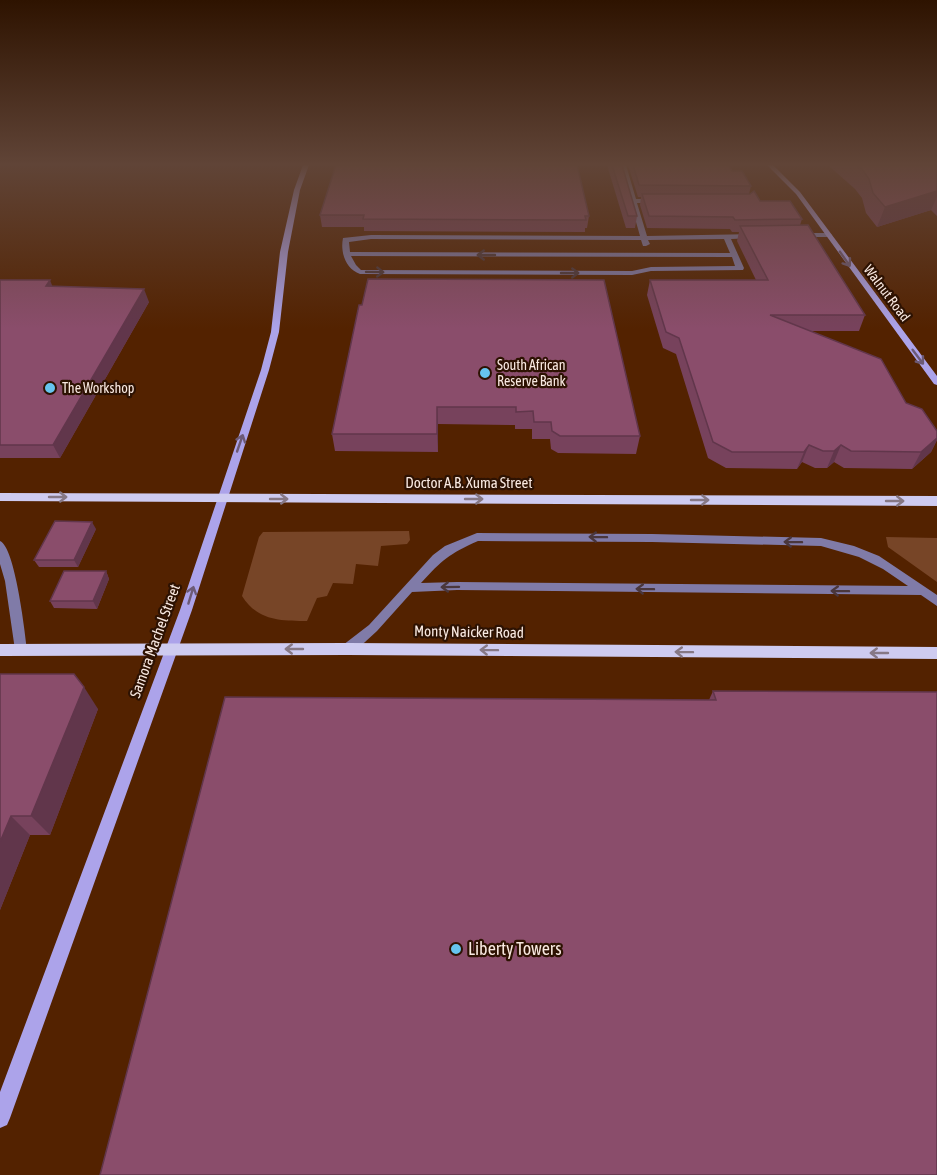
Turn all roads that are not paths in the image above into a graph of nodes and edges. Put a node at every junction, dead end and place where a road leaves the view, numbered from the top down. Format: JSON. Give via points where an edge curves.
{"nodes":[{"id":1,"x":291,"y":220,"type":"edge"},
{"id":2,"x":639,"y":220,"type":"edge"},
{"id":3,"x":817,"y":220,"type":"edge"},
{"id":4,"x":794,"y":235,"type":"edge"},
{"id":5,"x":828,"y":235,"type":"junction"},
{"id":6,"x":726,"y":236,"type":"junction"},
{"id":7,"x":760,"y":236,"type":"edge"},
{"id":8,"x":644,"y":238,"type":"junction"},
{"id":9,"x":348,"y":255,"type":"junction"},
{"id":10,"x":735,"y":255,"type":"junction"},
{"id":11,"x":649,"y":256,"type":"junction"},
{"id":12,"x":651,"y":269,"type":"junction"},
{"id":13,"x":937,"y":382,"type":"edge"},
{"id":14,"x":0,"y":497,"type":"edge"},
{"id":15,"x":221,"y":499,"type":"junction"},
{"id":16,"x":937,"y":501,"type":"edge"},
{"id":17,"x":0,"y":545,"type":"edge"},
{"id":18,"x":5,"y":581,"type":"edge"},
{"id":19,"x":409,"y":588,"type":"junction"},
{"id":20,"x":922,"y":591,"type":"junction"},
{"id":21,"x":937,"y":601,"type":"edge"},
{"id":22,"x":348,"y":649,"type":"junction"},
{"id":23,"x":21,"y":650,"type":"junction"},
{"id":24,"x":0,"y":651,"type":"edge"},
{"id":25,"x":172,"y":651,"type":"junction"},
{"id":26,"x":937,"y":654,"type":"edge"},
{"id":27,"x":0,"y":1118,"type":"edge"}],
"edges":[{"from":15,"to":1,"type":"main road","name":"Samora Machel Street","one_way":true,"via":[[275,332]]},
{"from":2,"to":8,"type":"lane"},
{"from":3,"to":5,"type":"main road","name":"Walnut Road"},
{"from":4,"to":5,"type":"lane"},
{"from":5,"to":13,"type":"main road","name":"Walnut Road","one_way":true},
{"from":6,"to":7,"type":"lane"},
{"from":6,"to":8,"type":"lane"},
{"from":6,"to":10,"type":"lane"},
{"from":8,"to":9,"type":"lane","via":[[353,238],[345,243]]},
{"from":8,"to":11,"type":"lane"},
{"from":11,"to":9,"type":"lane","one_way":true},
{"from":9,"to":12,"type":"lane","one_way":true,"via":[[350,265],[360,272],[632,273]]},
{"from":10,"to":11,"type":"lane"},
{"from":10,"to":12,"type":"lane","via":[[740,266],[733,269]]},
{"from":11,"to":12,"type":"lane"},
{"from":14,"to":15,"type":"main road","name":"Doctor A.B. Xuma Street","one_way":true},
{"from":15,"to":16,"type":"main road","name":"Doctor A.B. Xuma Street","one_way":true},
{"from":25,"to":15,"type":"main road","name":"Samora Machel Street","one_way":true},
{"from":17,"to":18,"type":"lane"},
{"from":18,"to":23,"type":"lane"},
{"from":20,"to":19,"type":"lane","one_way":true},
{"from":20,"to":19,"type":"lane","one_way":true,"via":[[871,555],[821,542],[571,537],[477,537],[449,549]]},
{"from":19,"to":22,"type":"lane"},
{"from":20,"to":21,"type":"lane"},
{"from":22,"to":25,"type":"main road","name":"Monty Naicker Road","one_way":true},
{"from":26,"to":22,"type":"main road","name":"Monty Naicker Road","one_way":true},
{"from":23,"to":24,"type":"main road","name":"Monty Naicker Road"},
{"from":23,"to":25,"type":"main road","name":"Monty Naicker Road"},
{"from":25,"to":27,"type":"main road","name":"Samora Machel Street"}]}
